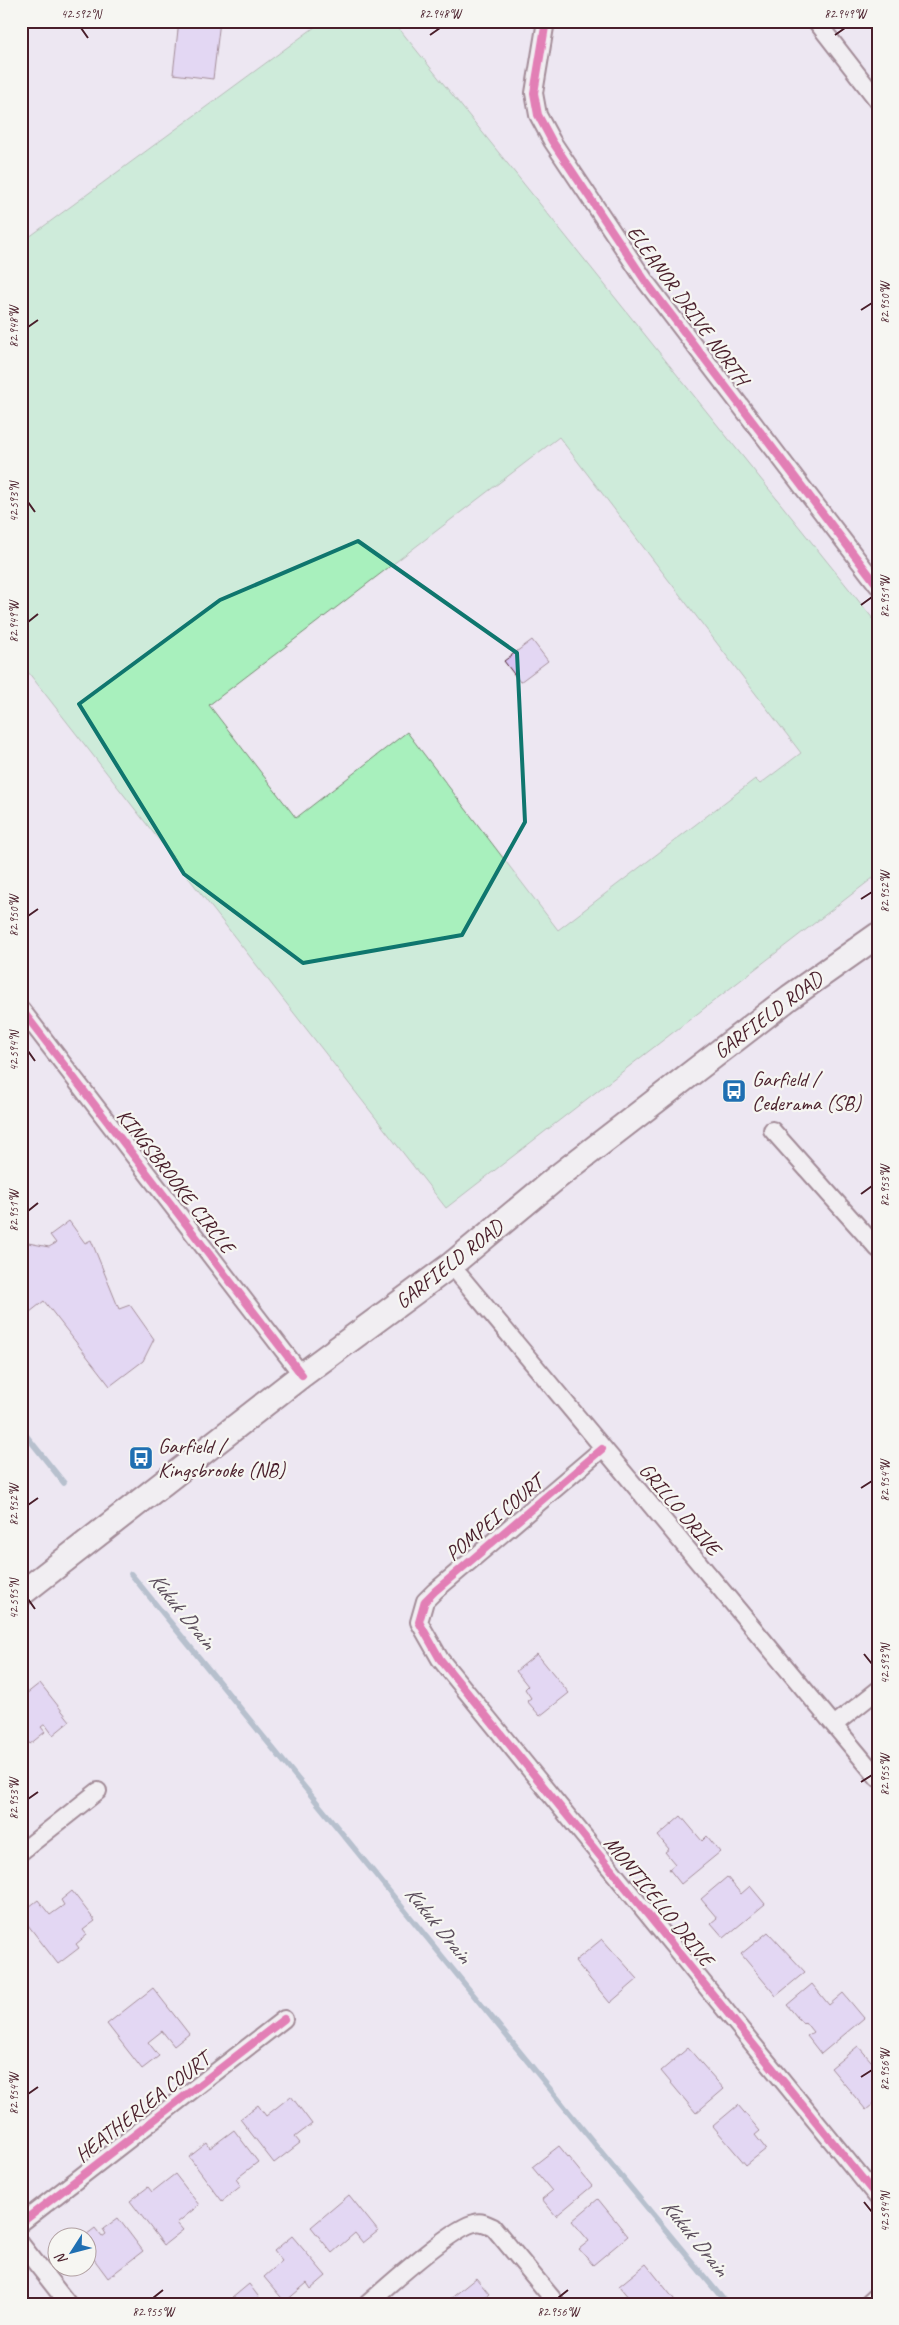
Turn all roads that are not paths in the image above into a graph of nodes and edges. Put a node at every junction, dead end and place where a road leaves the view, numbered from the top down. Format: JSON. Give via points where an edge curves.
{"nodes":[{"id":1,"x":546,"y":21,"type":"edge"},
{"id":2,"x":816,"y":21,"type":"edge"},
{"id":3,"x":878,"y":101,"type":"edge"},
{"id":4,"x":878,"y":586,"type":"edge"},
{"id":5,"x":878,"y":935,"type":"edge"},
{"id":6,"x":21,"y":1009,"type":"edge"},
{"id":7,"x":772,"y":1130,"type":"dead end"},
{"id":8,"x":878,"y":1250,"type":"edge"},
{"id":9,"x":451,"y":1265,"type":"junction"},
{"id":10,"x":302,"y":1375,"type":"junction"},
{"id":11,"x":602,"y":1449,"type":"junction"},
{"id":12,"x":21,"y":1594,"type":"edge"},
{"id":13,"x":419,"y":1622,"type":"joint"},
{"id":14,"x":878,"y":1690,"type":"edge"},
{"id":15,"x":834,"y":1725,"type":"junction"},
{"id":16,"x":878,"y":1778,"type":"edge"},
{"id":17,"x":98,"y":1791,"type":"dead end"},
{"id":18,"x":21,"y":1852,"type":"edge"},
{"id":19,"x":284,"y":2019,"type":"dead end"},
{"id":20,"x":878,"y":2198,"type":"edge"},
{"id":21,"x":21,"y":2223,"type":"edge"},
{"id":22,"x":21,"y":2244,"type":"edge"},
{"id":23,"x":878,"y":2294,"type":"edge"},
{"id":24,"x":68,"y":2304,"type":"edge"},
{"id":25,"x":367,"y":2304,"type":"edge"},
{"id":26,"x":556,"y":2304,"type":"edge"},
{"id":27,"x":867,"y":2304,"type":"edge"}],
"edges":[{"from":1,"to":4,"type":"street","name":"ELEANOR DRIVE NORTH","via":[[534,93],[538,115],[552,142],[646,282]]},
{"from":2,"to":3,"type":"street"},
{"from":5,"to":9,"type":"main road","name":"GARFIELD ROAD","via":[[790,997],[564,1172]]},
{"from":6,"to":10,"type":"street","name":"KINGSBROOKE CIRCLE"},
{"from":7,"to":8,"type":"street"},
{"from":9,"to":10,"type":"main road","name":"GARFIELD ROAD"},
{"from":9,"to":11,"type":"street","name":"GRILLO DRIVE"},
{"from":10,"to":12,"type":"main road","name":"GARFIELD ROAD"},
{"from":11,"to":13,"type":"street","name":"POMPEI COURT","via":[[435,1591],[426,1601]]},
{"from":11,"to":15,"type":"street","name":"GRILLO DRIVE"},
{"from":13,"to":20,"type":"street","name":"MONTICELLO DRIVE","via":[[440,1658]]},
{"from":14,"to":15,"type":"street"},
{"from":15,"to":16,"type":"street","name":"GRILLO DRIVE"},
{"from":17,"to":18,"type":"street"},
{"from":19,"to":21,"type":"street","name":"HEATHERLEA COURT"},
{"from":22,"to":24,"type":"street"},
{"from":23,"to":27,"type":"street"},
{"from":25,"to":26,"type":"street","via":[[455,2232],[476,2222],[493,2227]]}]}
